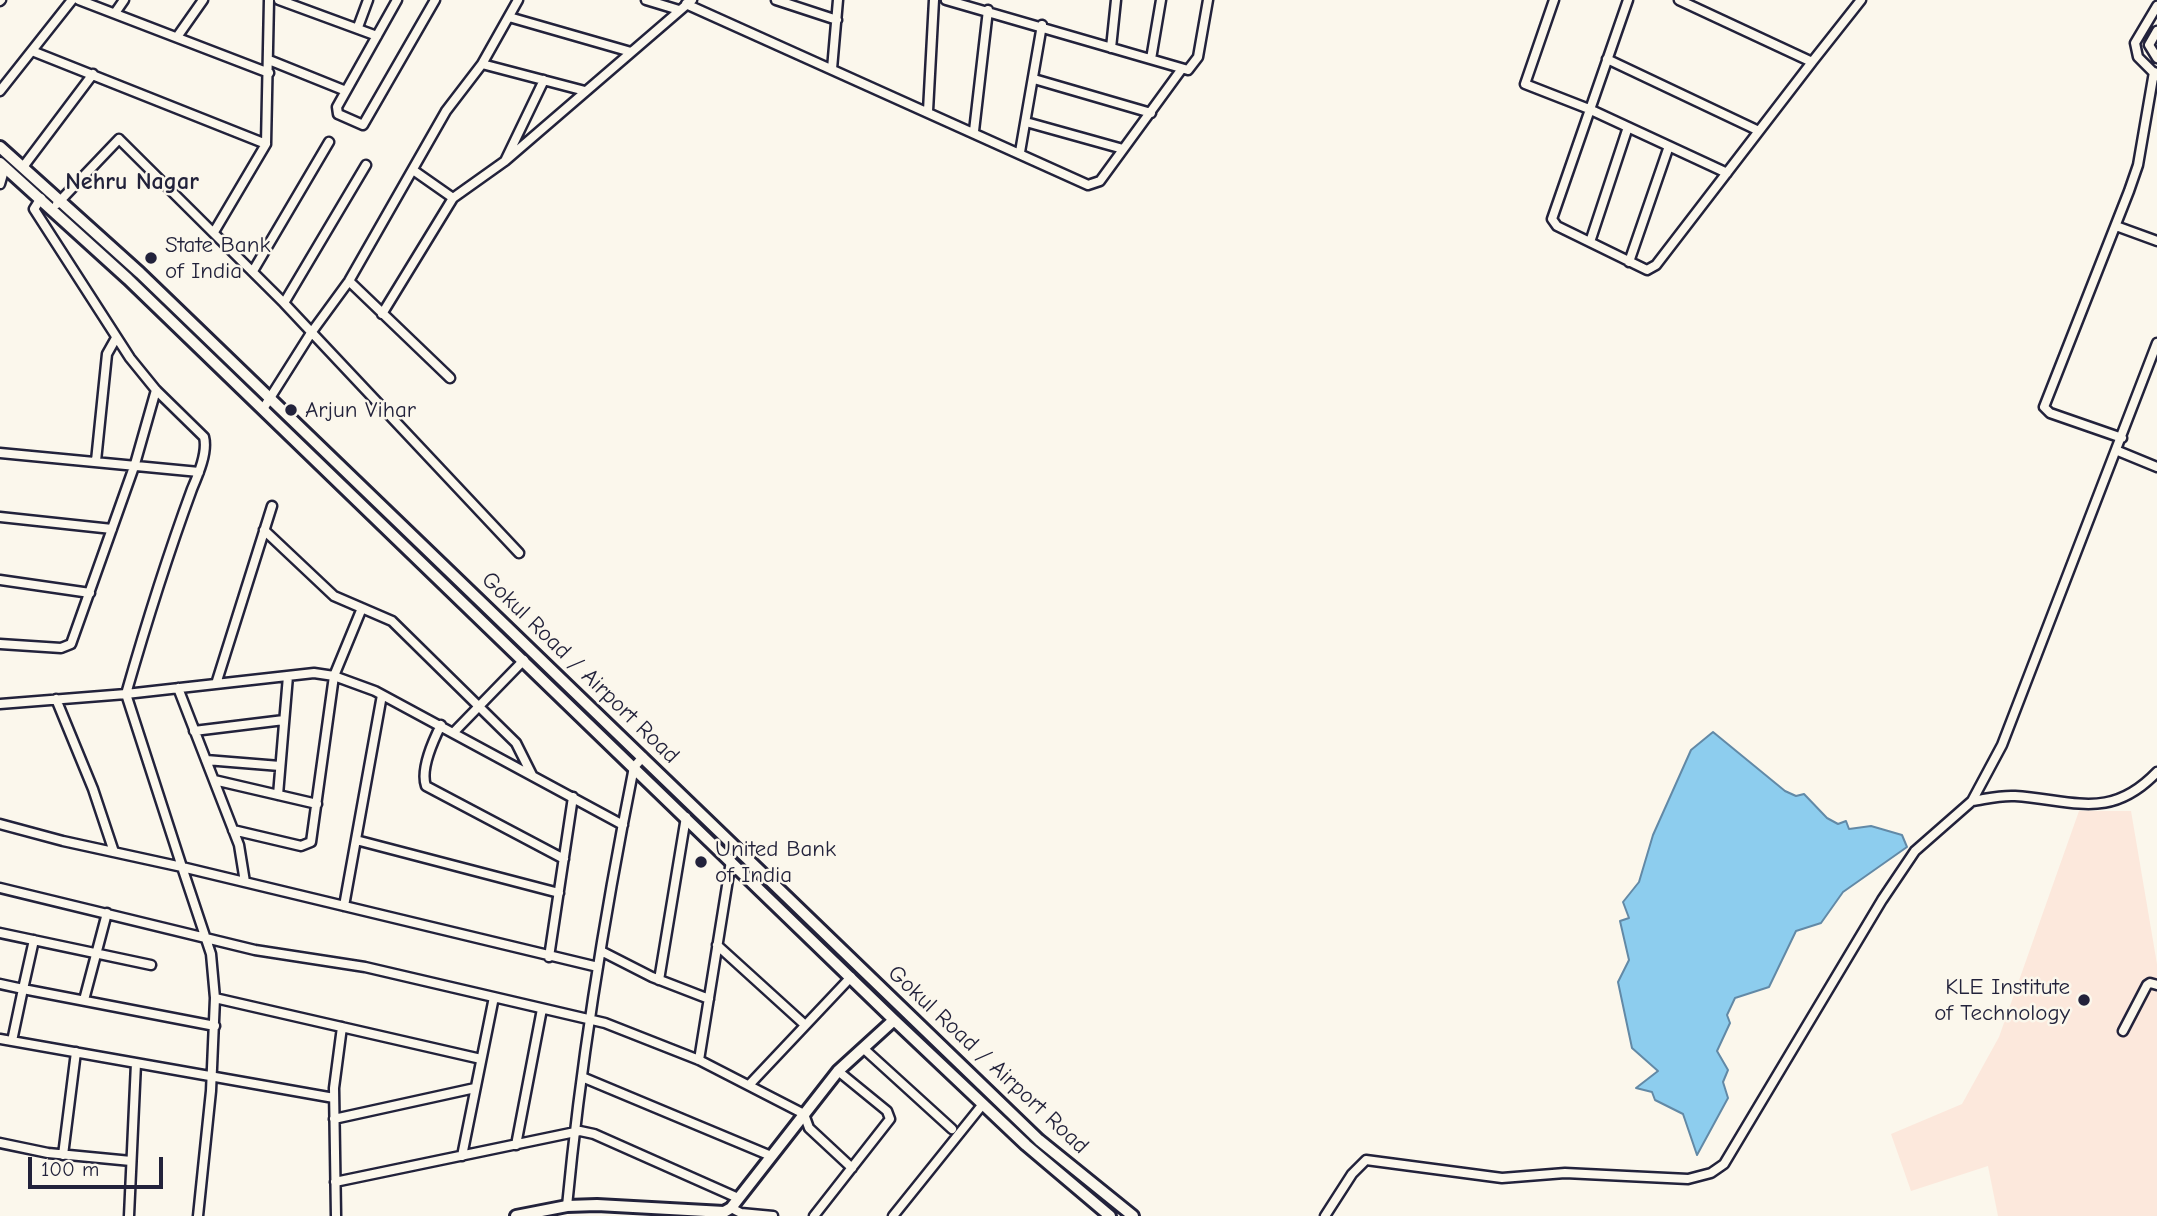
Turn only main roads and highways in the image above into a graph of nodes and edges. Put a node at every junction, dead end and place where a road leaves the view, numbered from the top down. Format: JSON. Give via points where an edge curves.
{"nodes":[{"id":1,"x":0,"y":147,"type":"edge"},
{"id":2,"x":3,"y":165,"type":"edge"},
{"id":3,"x":57,"y":204,"type":"junction"},
{"id":4,"x":894,"y":1020,"type":"junction"},
{"id":5,"x":730,"y":1209,"type":"edge"},
{"id":6,"x":563,"y":1210,"type":"edge"},
{"id":7,"x":516,"y":1216,"type":"edge"},
{"id":8,"x":1110,"y":1216,"type":"edge"},
{"id":9,"x":1133,"y":1216,"type":"edge"}],
"edges":[{"from":1,"to":3,"type":"main road","name":"Gokul Road / Airport Road"},
{"from":2,"to":3,"type":"main road","via":[[41,198]]},
{"from":3,"to":4,"type":"main road"},
{"from":3,"to":9,"type":"main road","name":"Gokul Road / Airport Road","via":[[269,399],[1039,1140]]},
{"from":4,"to":5,"type":"main road","via":[[838,1071]]},
{"from":4,"to":8,"type":"main road"},
{"from":5,"to":6,"type":"main road","via":[[597,1205]]},
{"from":6,"to":7,"type":"main road"}]}
